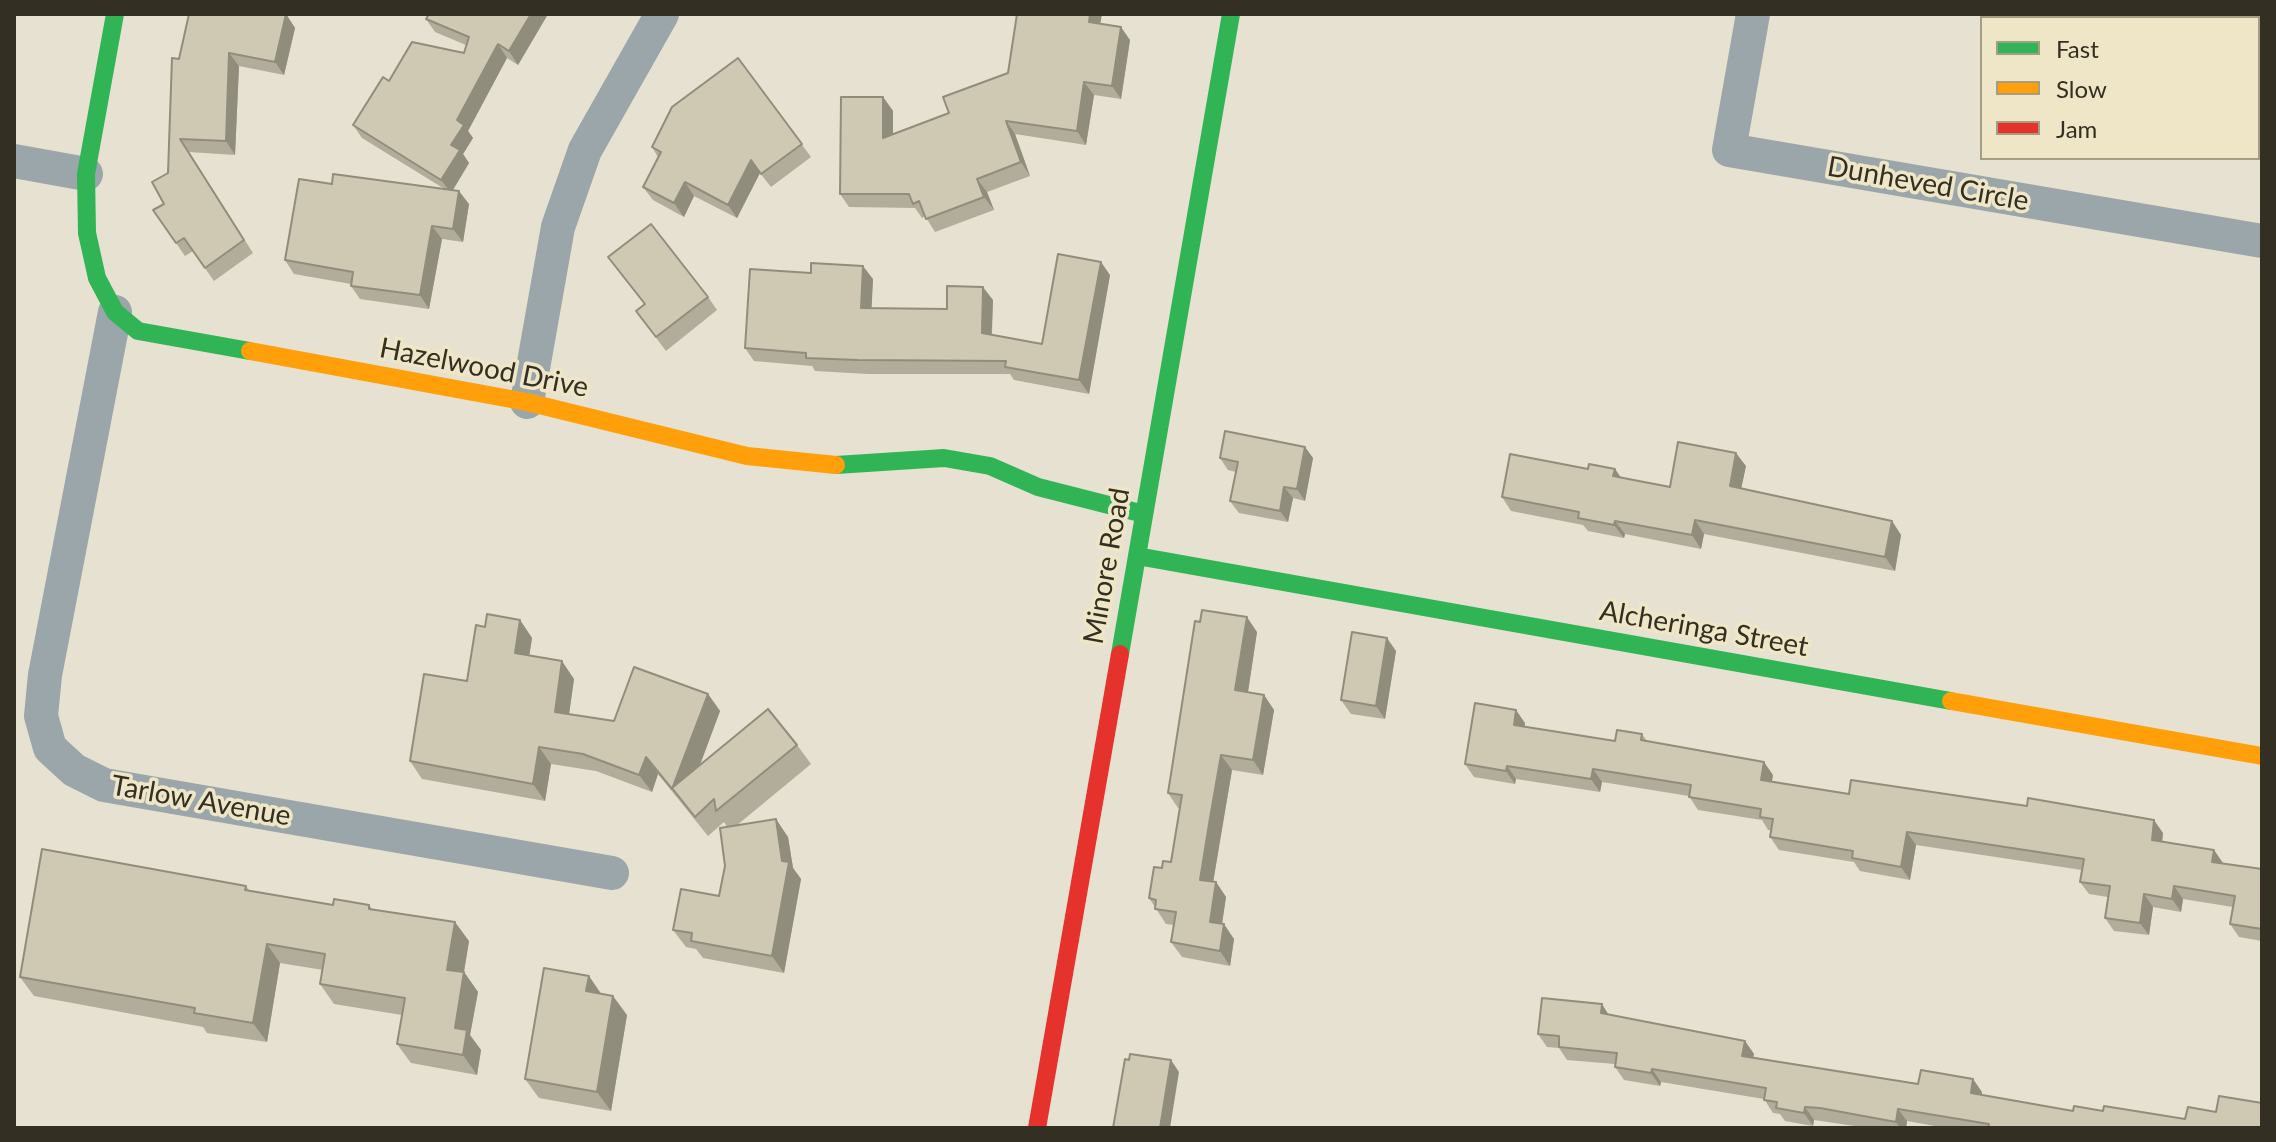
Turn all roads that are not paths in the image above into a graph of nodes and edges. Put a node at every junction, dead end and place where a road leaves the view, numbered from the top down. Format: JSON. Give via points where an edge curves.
{"nodes":[{"id":1,"x":115,"y":14,"type":"edge"},
{"id":2,"x":662,"y":14,"type":"edge"},
{"id":3,"x":1231,"y":14,"type":"edge"},
{"id":4,"x":1753,"y":14,"type":"edge"},
{"id":5,"x":14,"y":161,"type":"edge"},
{"id":6,"x":86,"y":174,"type":"junction"},
{"id":7,"x":2262,"y":241,"type":"edge"},
{"id":8,"x":115,"y":312,"type":"junction"},
{"id":9,"x":527,"y":402,"type":"junction"},
{"id":10,"x":1144,"y":514,"type":"junction"},
{"id":11,"x":1137,"y":556,"type":"junction"},
{"id":12,"x":2262,"y":756,"type":"edge"},
{"id":13,"x":612,"y":873,"type":"dead end"},
{"id":14,"x":1037,"y":1128,"type":"edge"}],
"edges":[{"from":1,"to":6,"type":"street"},
{"from":2,"to":9,"type":"street","via":[[585,150],[558,227]]},
{"from":3,"to":10,"type":"street","name":"Minore Road"},
{"from":4,"to":7,"type":"street","name":"Dunheved Circle","via":[[1729,150]]},
{"from":5,"to":6,"type":"street"},
{"from":6,"to":8,"type":"street","via":[[87,233],[97,278]]},
{"from":8,"to":9,"type":"street","name":"Hazelwood Drive","via":[[138,331]]},
{"from":8,"to":13,"type":"street","name":"Tarlow Avenue","via":[[45,675],[41,716],[50,748],[74,770],[104,785]]},
{"from":9,"to":10,"type":"street","name":"Hazelwood Drive","via":[[747,456],[837,465],[944,458],[990,466],[1038,487]]},
{"from":10,"to":11,"type":"street","name":"Minore Road"},
{"from":11,"to":12,"type":"street","name":"Alcheringa Street"},
{"from":11,"to":14,"type":"street","name":"Minore Road"}]}
